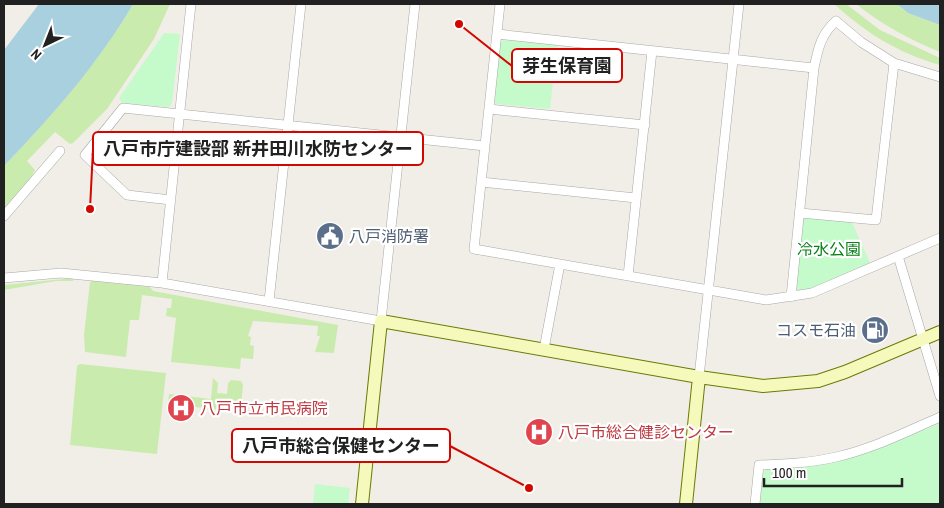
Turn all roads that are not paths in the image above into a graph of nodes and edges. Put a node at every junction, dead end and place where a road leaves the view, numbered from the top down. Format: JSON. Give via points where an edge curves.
{"nodes":[{"id":1,"x":192,"y":4,"type":"edge"},
{"id":2,"x":301,"y":4,"type":"edge"},
{"id":3,"x":415,"y":4,"type":"edge"},
{"id":4,"x":500,"y":4,"type":"edge"},
{"id":5,"x":739,"y":4,"type":"edge"},
{"id":6,"x":496,"y":34,"type":"junction"},
{"id":7,"x":652,"y":51,"type":"junction"},
{"id":8,"x":734,"y":60,"type":"junction"},
{"id":9,"x":894,"y":63,"type":"junction"},
{"id":10,"x":814,"y":68,"type":"junction"},
{"id":11,"x":940,"y":77,"type":"edge"},
{"id":12,"x":489,"y":109,"type":"junction"},
{"id":13,"x":180,"y":112,"type":"junction"},
{"id":14,"x":288,"y":124,"type":"junction"},
{"id":15,"x":645,"y":125,"type":"junction"},
{"id":16,"x":401,"y":136,"type":"junction"},
{"id":17,"x":485,"y":146,"type":"junction"},
{"id":18,"x":60,"y":152,"type":"dead end"},
{"id":19,"x":481,"y":182,"type":"junction"},
{"id":20,"x":636,"y":198,"type":"junction"},
{"id":21,"x":171,"y":200,"type":"junction"},
{"id":22,"x":800,"y":213,"type":"junction"},
{"id":23,"x":4,"y":216,"type":"edge"},
{"id":24,"x":940,"y":238,"type":"edge"},
{"id":25,"x":898,"y":256,"type":"junction"},
{"id":26,"x":560,"y":264,"type":"junction"},
{"id":27,"x":628,"y":276,"type":"junction"},
{"id":28,"x":4,"y":278,"type":"edge"},
{"id":29,"x":162,"y":283,"type":"junction"},
{"id":30,"x":709,"y":291,"type":"junction"},
{"id":31,"x":791,"y":297,"type":"junction"},
{"id":32,"x":269,"y":301,"type":"junction"},
{"id":33,"x":381,"y":321,"type":"junction"},
{"id":34,"x":940,"y":332,"type":"edge"},
{"id":35,"x":924,"y":339,"type":"junction"},
{"id":36,"x":544,"y":349,"type":"junction"},
{"id":37,"x":699,"y":377,"type":"junction"},
{"id":38,"x":940,"y":396,"type":"edge"},
{"id":39,"x":940,"y":417,"type":"edge"},
{"id":40,"x":362,"y":504,"type":"edge"},
{"id":41,"x":686,"y":504,"type":"edge"},
{"id":42,"x":755,"y":504,"type":"edge"}],
"edges":[{"from":1,"to":13,"type":"street"},
{"from":2,"to":14,"type":"street"},
{"from":3,"to":16,"type":"street"},
{"from":4,"to":6,"type":"street"},
{"from":5,"to":8,"type":"street"},
{"from":6,"to":7,"type":"street"},
{"from":6,"to":12,"type":"street"},
{"from":7,"to":8,"type":"street"},
{"from":7,"to":15,"type":"street"},
{"from":8,"to":10,"type":"street"},
{"from":8,"to":30,"type":"street"},
{"from":9,"to":10,"type":"street","via":[[836,21],[827,29],[818,46]]},
{"from":9,"to":11,"type":"street"},
{"from":9,"to":22,"type":"street","via":[[876,220]]},
{"from":10,"to":22,"type":"street"},
{"from":12,"to":15,"type":"street"},
{"from":12,"to":17,"type":"street"},
{"from":13,"to":14,"type":"street"},
{"from":13,"to":21,"type":"street"},
{"from":13,"to":21,"type":"street","via":[[122,108],[85,155],[127,195]]},
{"from":14,"to":16,"type":"street"},
{"from":14,"to":32,"type":"street"},
{"from":15,"to":20,"type":"street"},
{"from":16,"to":17,"type":"street"},
{"from":16,"to":33,"type":"street"},
{"from":17,"to":19,"type":"street"},
{"from":18,"to":23,"type":"street"},
{"from":19,"to":20,"type":"street"},
{"from":19,"to":26,"type":"street","via":[[474,249]]},
{"from":20,"to":27,"type":"street"},
{"from":21,"to":29,"type":"street"},
{"from":22,"to":31,"type":"street"},
{"from":24,"to":25,"type":"street"},
{"from":25,"to":31,"type":"street","via":[[812,293]]},
{"from":25,"to":35,"type":"street"},
{"from":26,"to":27,"type":"street"},
{"from":26,"to":36,"type":"street"},
{"from":27,"to":30,"type":"street"},
{"from":28,"to":29,"type":"street","via":[[60,273]]},
{"from":29,"to":32,"type":"street"},
{"from":30,"to":31,"type":"street","via":[[766,300]]},
{"from":30,"to":37,"type":"street"},
{"from":32,"to":33,"type":"street"},
{"from":33,"to":36,"type":"street"},
{"from":33,"to":40,"type":"street"},
{"from":34,"to":35,"type":"street"},
{"from":35,"to":37,"type":"street","via":[[818,381],[763,386]]},
{"from":35,"to":38,"type":"street"},
{"from":36,"to":37,"type":"street"},
{"from":37,"to":41,"type":"street"},
{"from":39,"to":42,"type":"street","via":[[837,457],[759,465]]}]}
